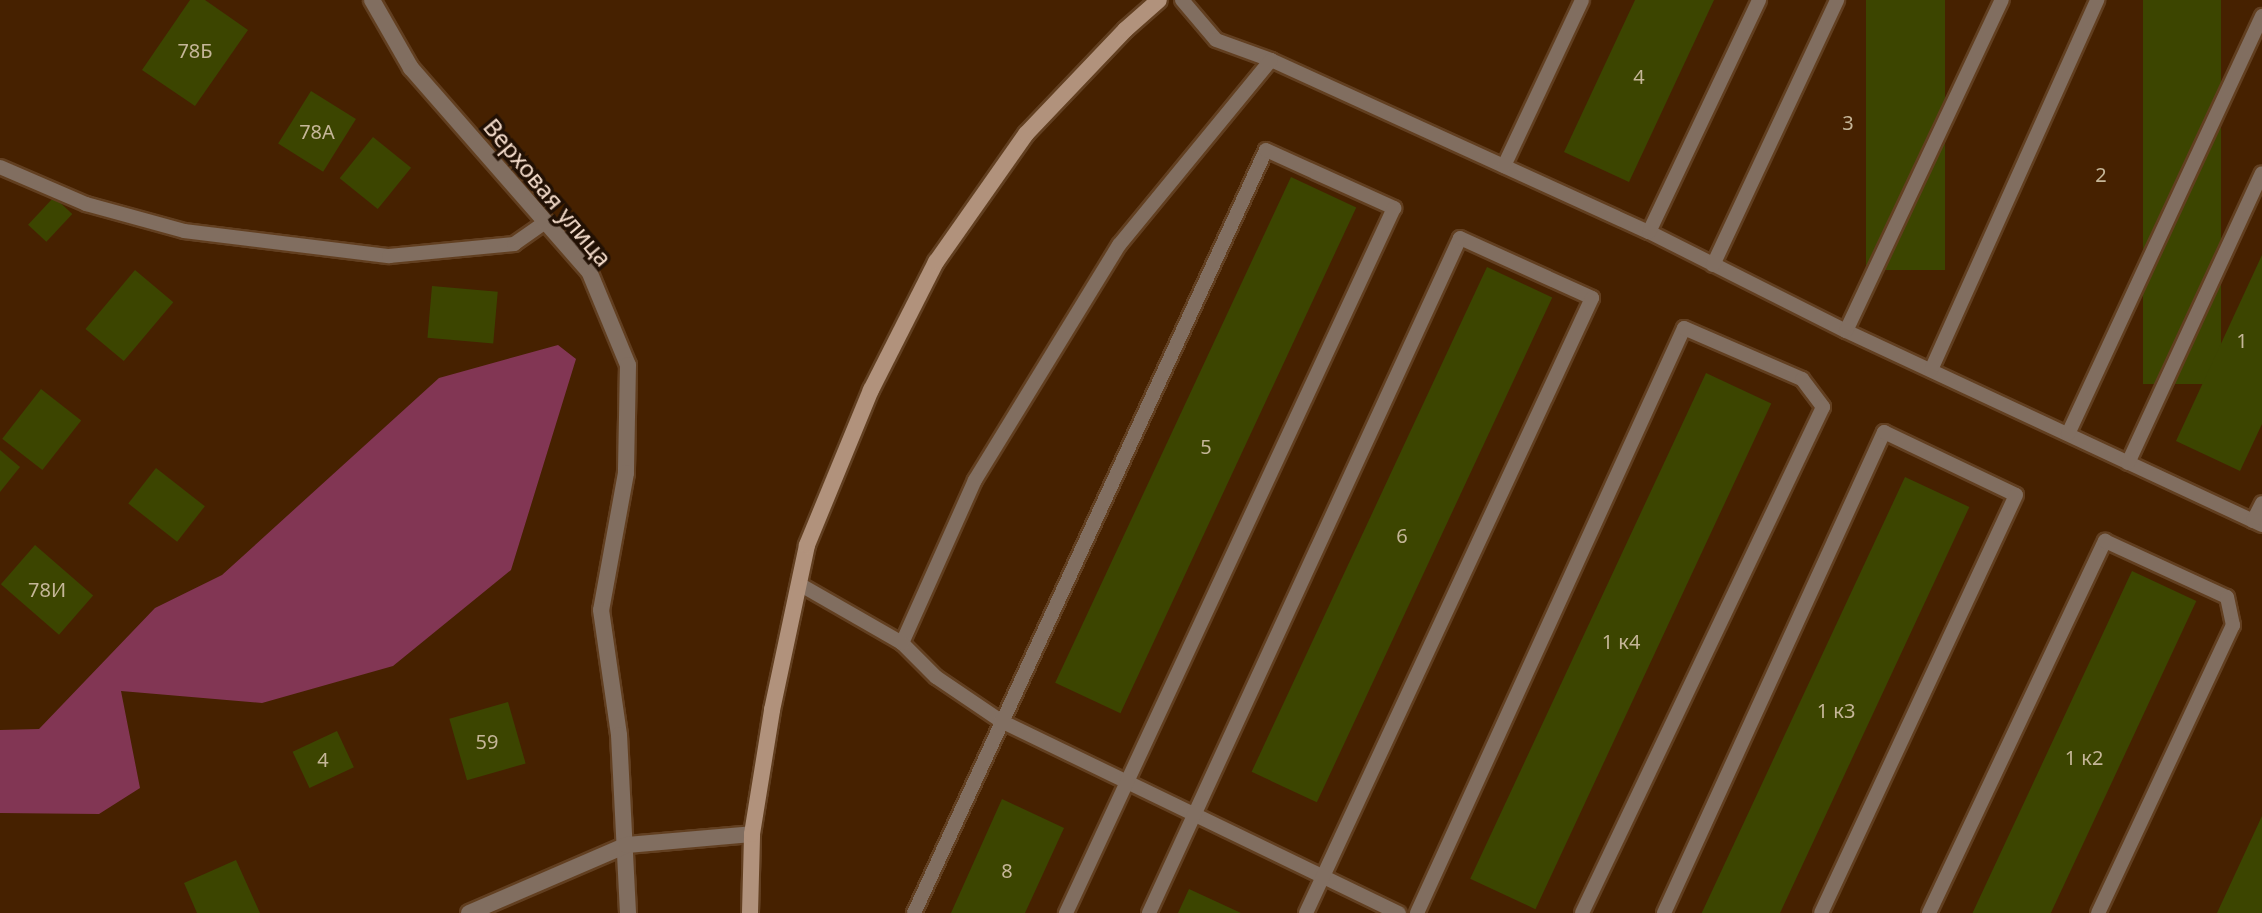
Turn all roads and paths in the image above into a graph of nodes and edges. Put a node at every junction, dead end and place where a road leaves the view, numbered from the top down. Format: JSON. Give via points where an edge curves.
{"nodes":[{"id":1,"x":372,"y":0,"type":"edge"},
{"id":2,"x":1159,"y":0,"type":"edge"},
{"id":3,"x":1182,"y":0,"type":"edge"},
{"id":4,"x":1582,"y":0,"type":"edge"},
{"id":5,"x":1759,"y":0,"type":"edge"},
{"id":6,"x":1837,"y":0,"type":"edge"},
{"id":7,"x":2002,"y":0,"type":"edge"},
{"id":8,"x":2097,"y":0,"type":"edge"},
{"id":9,"x":2262,"y":16,"type":"edge"},
{"id":10,"x":1271,"y":60,"type":"junction"},
{"id":11,"x":1504,"y":166,"type":"junction"},
{"id":12,"x":0,"y":167,"type":"edge"},
{"id":13,"x":2262,"y":173,"type":"edge"},
{"id":14,"x":546,"y":222,"type":"junction"},
{"id":15,"x":1649,"y":232,"type":"junction"},
{"id":16,"x":1713,"y":265,"type":"junction"},
{"id":17,"x":1846,"y":331,"type":"junction"},
{"id":18,"x":1931,"y":370,"type":"junction"},
{"id":19,"x":2068,"y":434,"type":"junction"},
{"id":20,"x":2128,"y":463,"type":"junction"},
{"id":21,"x":2262,"y":503,"type":"edge"},
{"id":22,"x":2258,"y":523,"type":"edge"},
{"id":23,"x":799,"y":584,"type":"junction"},
{"id":24,"x":902,"y":643,"type":"junction"},
{"id":25,"x":1001,"y":721,"type":"junction"},
{"id":26,"x":1128,"y":783,"type":"junction"},
{"id":27,"x":1195,"y":815,"type":"junction"},
{"id":28,"x":752,"y":834,"type":"junction"},
{"id":29,"x":627,"y":845,"type":"junction"},
{"id":30,"x":1323,"y":877,"type":"junction"},
{"id":31,"x":469,"y":913,"type":"edge"},
{"id":32,"x":628,"y":913,"type":"edge"},
{"id":33,"x":750,"y":913,"type":"edge"},
{"id":34,"x":914,"y":913,"type":"edge"},
{"id":35,"x":1066,"y":913,"type":"edge"},
{"id":36,"x":1149,"y":913,"type":"edge"},
{"id":37,"x":1306,"y":913,"type":"edge"},
{"id":38,"x":1399,"y":913,"type":"edge"},
{"id":39,"x":1417,"y":913,"type":"edge"},
{"id":40,"x":1582,"y":913,"type":"edge"},
{"id":41,"x":1664,"y":913,"type":"edge"},
{"id":42,"x":1821,"y":913,"type":"edge"},
{"id":43,"x":1929,"y":913,"type":"edge"},
{"id":44,"x":2098,"y":913,"type":"edge"}],
"edges":[{"from":1,"to":14,"type":"street","name":"Верховая улица","via":[[411,68]]},
{"from":2,"to":23,"type":"street","via":[[1026,134],[936,262],[871,390],[807,545]]},
{"from":3,"to":10,"type":"lane","via":[[1216,40]]},
{"from":4,"to":11,"type":"lane"},
{"from":5,"to":15,"type":"lane"},
{"from":6,"to":16,"type":"lane"},
{"from":7,"to":17,"type":"lane"},
{"from":8,"to":18,"type":"lane"},
{"from":9,"to":19,"type":"lane"},
{"from":10,"to":11,"type":"lane"},
{"from":10,"to":24,"type":"lane","via":[[1119,245],[975,480]]},
{"from":11,"to":15,"type":"lane"},
{"from":12,"to":14,"type":"lane","via":[[86,204],[184,231],[389,256],[514,244]]},
{"from":13,"to":20,"type":"lane"},
{"from":14,"to":29,"type":"street","name":"Верховая улица","via":[[589,271],[628,365],[626,473],[601,610],[619,735]]},
{"from":15,"to":16,"type":"lane"},
{"from":16,"to":17,"type":"lane"},
{"from":17,"to":18,"type":"lane"},
{"from":18,"to":19,"type":"lane"},
{"from":19,"to":20,"type":"lane"},
{"from":20,"to":22,"type":"lane"},
{"from":21,"to":22,"type":"lane"},
{"from":23,"to":24,"type":"lane"},
{"from":23,"to":28,"type":"street"},
{"from":24,"to":25,"type":"lane","via":[[936,677]]},
{"from":25,"to":26,"type":"lane"},
{"from":25,"to":26,"type":"lane","via":[[1266,150],[1394,208]]},
{"from":25,"to":34,"type":"lane"},
{"from":26,"to":27,"type":"lane"},
{"from":26,"to":35,"type":"lane"},
{"from":27,"to":30,"type":"lane"},
{"from":27,"to":30,"type":"lane","via":[[1460,238],[1592,298]]},
{"from":27,"to":36,"type":"lane"},
{"from":28,"to":29,"type":"street"},
{"from":28,"to":33,"type":"street"},
{"from":29,"to":31,"type":"street"},
{"from":29,"to":32,"type":"street","name":"Верховая улица"},
{"from":30,"to":37,"type":"lane"},
{"from":30,"to":38,"type":"lane"},
{"from":39,"to":40,"type":"lane","via":[[1684,328],[1802,379],[1823,407]]},
{"from":41,"to":42,"type":"lane","via":[[1884,432],[2016,495]]},
{"from":43,"to":44,"type":"lane","via":[[2105,541],[2227,597],[2233,625]]}]}
